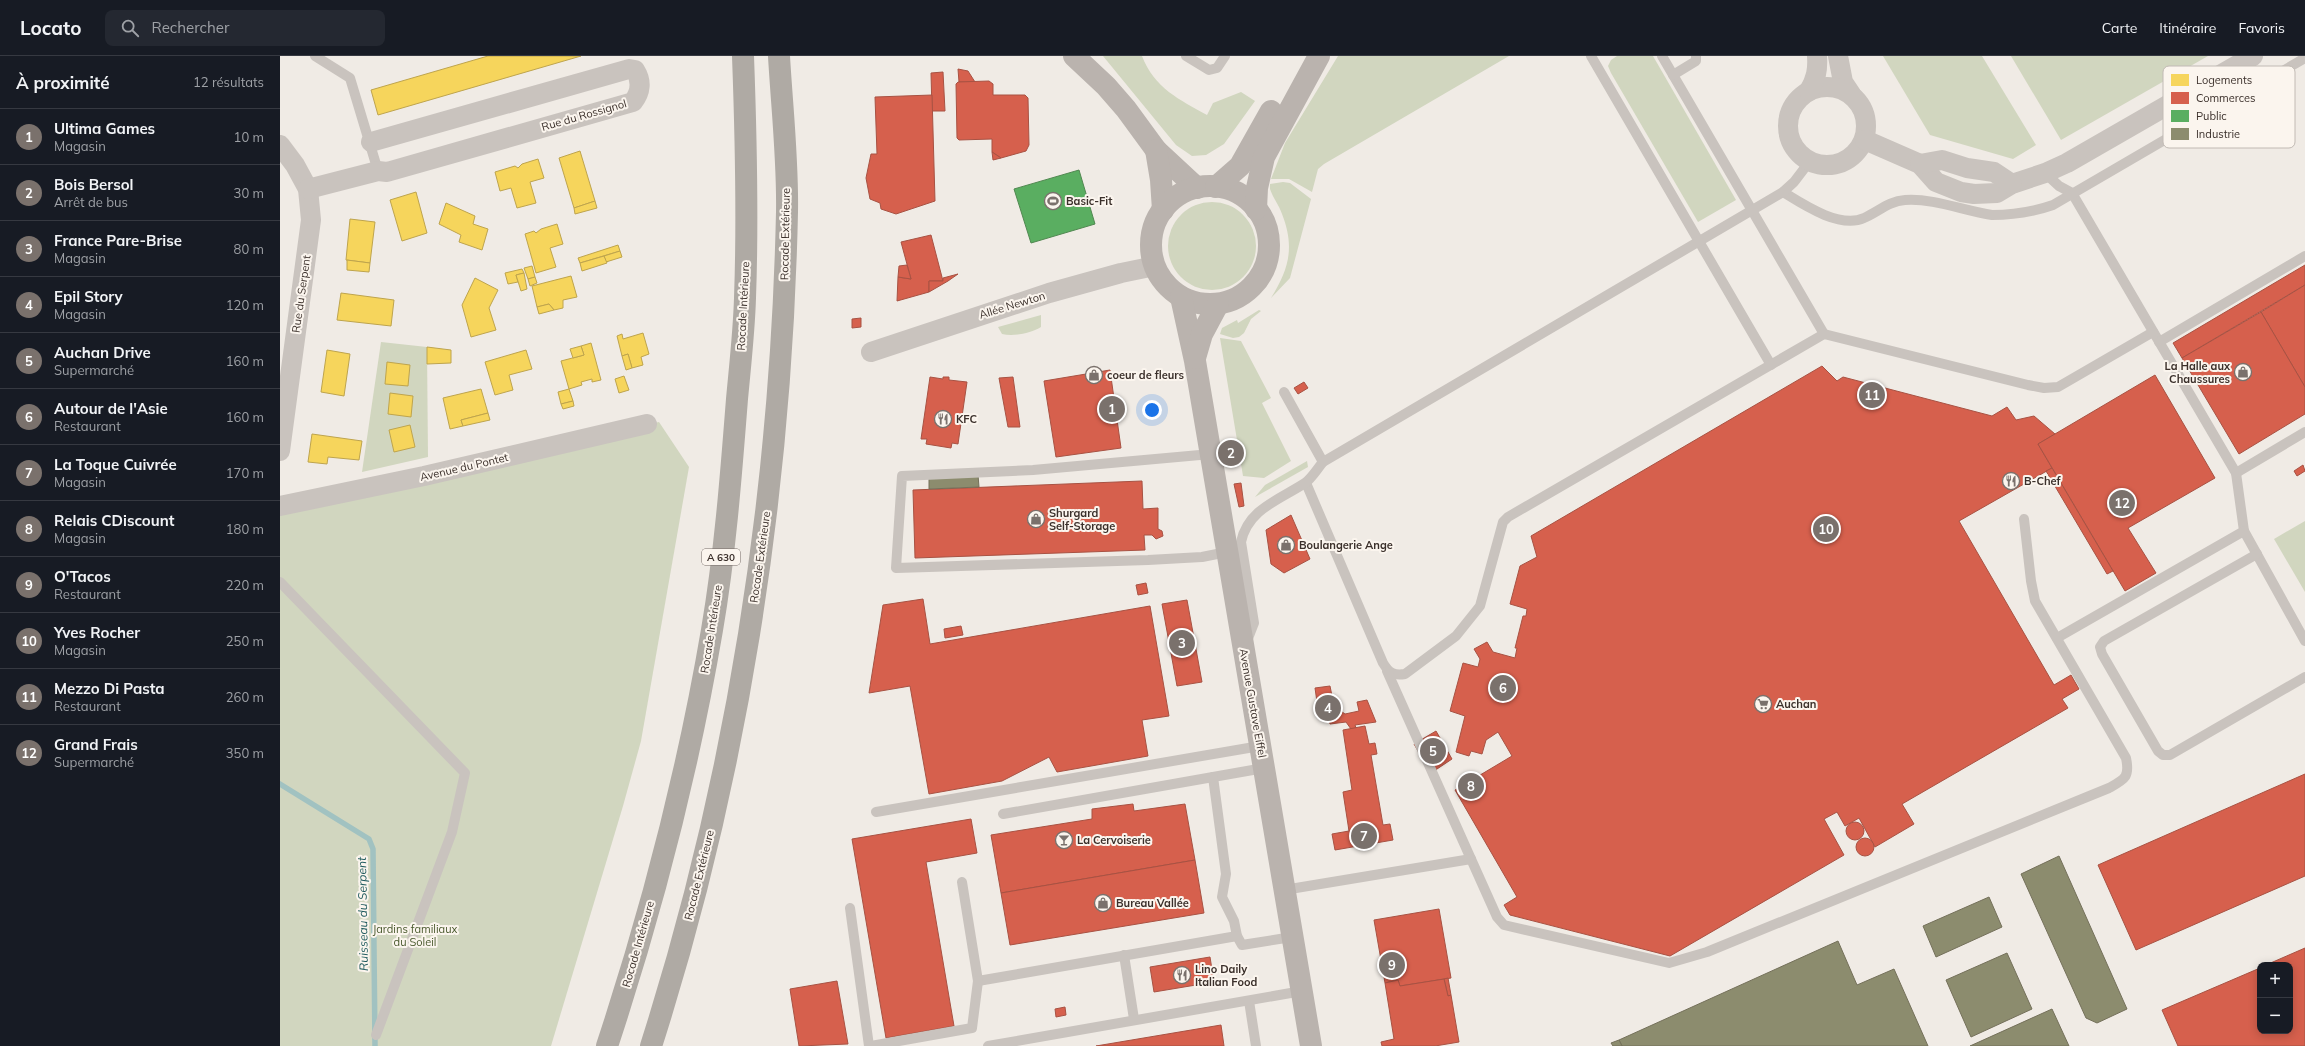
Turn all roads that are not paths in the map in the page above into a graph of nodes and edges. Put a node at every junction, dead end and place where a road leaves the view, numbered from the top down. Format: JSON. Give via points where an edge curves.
{"nodes":[{"id":1,"x":315,"y":56,"type":"edge"},
{"id":2,"x":743,"y":56,"type":"edge"},
{"id":3,"x":779,"y":56,"type":"edge"},
{"id":4,"x":1074,"y":56,"type":"edge"},
{"id":5,"x":1186,"y":56,"type":"edge"},
{"id":6,"x":1225,"y":56,"type":"edge"},
{"id":7,"x":1302,"y":56,"type":"edge"},
{"id":8,"x":1319,"y":56,"type":"edge"},
{"id":9,"x":1591,"y":56,"type":"edge"},
{"id":10,"x":1662,"y":56,"type":"edge"},
{"id":11,"x":1696,"y":56,"type":"edge"},
{"id":12,"x":1817,"y":56,"type":"edge"},
{"id":13,"x":1838,"y":56,"type":"edge"},
{"id":14,"x":2253,"y":56,"type":"edge"},
{"id":15,"x":2305,"y":58,"type":"edge"},
{"id":16,"x":2236,"y":66,"type":"edge"},
{"id":17,"x":2291,"y":66,"type":"edge"},
{"id":18,"x":1673,"y":75,"type":"junction"},
{"id":19,"x":1809,"y":91,"type":"junction"},
{"id":20,"x":1851,"y":94,"type":"junction"},
{"id":21,"x":2163,"y":108,"type":"edge"},
{"id":22,"x":1865,"y":140,"type":"junction"},
{"id":23,"x":2163,"y":140,"type":"edge"},
{"id":24,"x":371,"y":142,"type":"junction"},
{"id":25,"x":280,"y":145,"type":"edge"},
{"id":26,"x":1156,"y":150,"type":"junction"},
{"id":27,"x":1810,"y":162,"type":"junction"},
{"id":28,"x":378,"y":171,"type":"junction"},
{"id":29,"x":2045,"y":173,"type":"junction"},
{"id":30,"x":1207,"y":187,"type":"junction"},
{"id":31,"x":308,"y":189,"type":"junction"},
{"id":32,"x":1783,"y":192,"type":"junction"},
{"id":33,"x":2072,"y":193,"type":"junction"},
{"id":34,"x":1256,"y":209,"type":"junction"},
{"id":35,"x":1163,"y":210,"type":"junction"},
{"id":36,"x":1752,"y":211,"type":"junction"},
{"id":37,"x":1699,"y":242,"type":"junction"},
{"id":38,"x":2305,"y":256,"type":"edge"},
{"id":39,"x":1155,"y":266,"type":"junction"},
{"id":40,"x":1181,"y":297,"type":"junction"},
{"id":41,"x":1218,"y":304,"type":"junction"},
{"id":42,"x":2153,"y":332,"type":"junction"},
{"id":43,"x":1824,"y":334,"type":"junction"},
{"id":44,"x":2159,"y":342,"type":"junction"},
{"id":45,"x":871,"y":352,"type":"dead end"},
{"id":46,"x":1195,"y":361,"type":"junction"},
{"id":47,"x":1771,"y":366,"type":"junction"},
{"id":48,"x":1284,"y":392,"type":"dead end"},
{"id":49,"x":647,"y":424,"type":"dead end"},
{"id":50,"x":2305,"y":432,"type":"edge"},
{"id":51,"x":280,"y":451,"type":"edge"},
{"id":52,"x":1211,"y":454,"type":"junction"},
{"id":53,"x":1323,"y":462,"type":"junction"},
{"id":54,"x":2236,"y":473,"type":"junction"},
{"id":55,"x":1306,"y":483,"type":"junction"},
{"id":56,"x":280,"y":506,"type":"edge"},
{"id":57,"x":2024,"y":519,"type":"dead end"},
{"id":58,"x":2244,"y":531,"type":"junction"},
{"id":59,"x":1227,"y":552,"type":"junction"},
{"id":60,"x":2257,"y":554,"type":"junction"},
{"id":61,"x":280,"y":582,"type":"edge"},
{"id":62,"x":2057,"y":638,"type":"junction"},
{"id":63,"x":2305,"y":641,"type":"edge"},
{"id":64,"x":1244,"y":649,"type":"junction"},
{"id":65,"x":1387,"y":671,"type":"junction"},
{"id":66,"x":2305,"y":677,"type":"edge"},
{"id":67,"x":1260,"y":746,"type":"junction"},
{"id":68,"x":1264,"y":768,"type":"junction"},
{"id":69,"x":1213,"y":777,"type":"junction"},
{"id":70,"x":876,"y":812,"type":"dead end"},
{"id":71,"x":1003,"y":814,"type":"dead end"},
{"id":72,"x":1471,"y":859,"type":"junction"},
{"id":73,"x":962,"y":882,"type":"dead end"},
{"id":74,"x":1284,"y":890,"type":"junction"},
{"id":75,"x":850,"y":908,"type":"dead end"},
{"id":76,"x":1237,"y":936,"type":"junction"},
{"id":77,"x":1292,"y":937,"type":"junction"},
{"id":78,"x":1124,"y":955,"type":"junction"},
{"id":79,"x":978,"y":981,"type":"junction"},
{"id":80,"x":1302,"y":991,"type":"junction"},
{"id":81,"x":1249,"y":1001,"type":"junction"},
{"id":82,"x":1134,"y":1019,"type":"junction"},
{"id":83,"x":376,"y":1035,"type":"dead end"},
{"id":84,"x":607,"y":1046,"type":"edge"},
{"id":85,"x":651,"y":1046,"type":"edge"},
{"id":86,"x":870,"y":1046,"type":"edge"},
{"id":87,"x":988,"y":1046,"type":"edge"},
{"id":88,"x":1256,"y":1046,"type":"edge"},
{"id":89,"x":1311,"y":1046,"type":"edge"}],
"edges":[{"from":1,"to":24,"type":"lane","via":[[350,78]]},
{"from":2,"to":84,"type":"highway","name":"Rocade Intérieure","number":"A 630","via":[[747,176],[745,300],[727,511],[712,628],[673,820]]},
{"from":3,"to":85,"type":"highway","name":"Rocade Extérieure","via":[[787,210],[774,443],[762,549],[709,842],[672,981]]},
{"from":4,"to":26,"type":"street","via":[[1106,86]]},
{"from":5,"to":6,"type":"lane","via":[[1208,70],[1217,68]]},
{"from":7,"to":30,"type":"street","via":[[1240,166]]},
{"from":8,"to":34,"type":"street","via":[[1264,157],[1256,188]]},
{"from":9,"to":37,"type":"lane"},
{"from":10,"to":18,"type":"lane"},
{"from":11,"to":18,"type":"lane","via":[[1696,61]]},
{"from":12,"to":19,"type":"street","via":[[1818,69],[1815,82]]},
{"from":13,"to":20,"type":"street","via":[[1843,82]]},
{"from":14,"to":16,"type":"street"},
{"from":15,"to":17,"type":"lane"},
{"from":18,"to":36,"type":"lane"},
{"from":19,"to":20,"type":"street","via":[[1830,86]]},
{"from":19,"to":27,"type":"street","via":[[1799,98],[1792,109],[1788,120],[1788,133],[1796,149]]},
{"from":20,"to":22,"type":"street","via":[[1860,103],[1865,115]]},
{"from":21,"to":29,"type":"street"},
{"from":22,"to":27,"type":"street","via":[[1858,151],[1842,162],[1822,165]]},
{"from":22,"to":29,"type":"street","via":[[1920,164],[1942,160],[1967,168],[1994,172],[2012,184]]},
{"from":23,"to":33,"type":"lane"},
{"from":24,"to":28,"type":"lane"},
{"from":24,"to":28,"type":"street","name":"Rue du Rossignol","via":[[629,69],[635,70],[640,81],[638,96],[633,102],[387,172]]},
{"from":25,"to":31,"type":"street","name":"Rue du Serpent"},
{"from":26,"to":30,"type":"street"},
{"from":26,"to":35,"type":"street","via":[[1162,180]]},
{"from":27,"to":32,"type":"lane"},
{"from":28,"to":31,"type":"street","name":"Rue du Rossignol"},
{"from":29,"to":33,"type":"lane","via":[[2059,186]]},
{"from":30,"to":34,"type":"street","via":[[1231,190],[1245,198]]},
{"from":30,"to":35,"type":"street","via":[[1180,194]]},
{"from":31,"to":51,"type":"street","name":"Rue du Serpent","via":[[311,220]]},
{"from":32,"to":33,"type":"lane","via":[[1810,208],[1845,222],[1863,218],[1898,200],[1920,200],[1978,213],[2006,215],[2038,210]]},
{"from":32,"to":36,"type":"lane"},
{"from":33,"to":42,"type":"lane"},
{"from":34,"to":41,"type":"street","via":[[1265,224],[1269,241],[1268,259],[1261,276],[1250,289],[1235,299]]},
{"from":35,"to":39,"type":"street","via":[[1154,228],[1151,247]]},
{"from":36,"to":37,"type":"lane"},
{"from":36,"to":43,"type":"lane"},
{"from":37,"to":47,"type":"lane"},
{"from":37,"to":53,"type":"lane"},
{"from":38,"to":44,"type":"lane"},
{"from":39,"to":40,"type":"street","via":[[1165,284]]},
{"from":39,"to":45,"type":"street","name":"Allée Newton","via":[[1050,293]]},
{"from":40,"to":41,"type":"street","via":[[1200,304]]},
{"from":40,"to":46,"type":"street","name":"Avenue Gustave Eiffel"},
{"from":41,"to":46,"type":"street","name":"Avenue Gustave Eiffel","via":[[1203,331]]},
{"from":42,"to":43,"type":"lane","via":[[2058,387],[2051,388],[2028,385]]},
{"from":42,"to":44,"type":"lane"},
{"from":43,"to":47,"type":"lane"},
{"from":44,"to":54,"type":"lane"},
{"from":46,"to":52,"type":"street","name":"Avenue Gustave Eiffel"},
{"from":47,"to":65,"type":"lane","via":[[1508,517],[1503,522],[1480,606],[1472,618],[1456,636],[1405,674],[1396,675]]},
{"from":48,"to":53,"type":"lane"},
{"from":49,"to":56,"type":"street","name":"Avenue du Pontet","via":[[424,476]]},
{"from":50,"to":54,"type":"lane"},
{"from":52,"to":59,"type":"street","name":"Avenue Gustave Eiffel"},
{"from":52,"to":59,"type":"lane","via":[[1033,470],[902,476],[896,568],[1148,560],[1202,557]]},
{"from":53,"to":55,"type":"lane"},
{"from":54,"to":58,"type":"lane"},
{"from":55,"to":64,"type":"lane","via":[[1263,508],[1252,518],[1243,534],[1241,542],[1254,623]]},
{"from":55,"to":65,"type":"lane"},
{"from":57,"to":62,"type":"lane","via":[[2032,591],[2035,601]]},
{"from":58,"to":60,"type":"lane"},
{"from":58,"to":62,"type":"lane"},
{"from":59,"to":64,"type":"street","name":"Avenue Gustave Eiffel"},
{"from":60,"to":63,"type":"lane"},
{"from":60,"to":66,"type":"lane","via":[[2104,641],[2100,647],[2102,654],[2158,751],[2163,755],[2170,755]]},
{"from":61,"to":83,"type":"lane","via":[[465,773],[452,832]]},
{"from":62,"to":72,"type":"lane","via":[[2126,758],[2129,770],[2124,780],[1707,952],[1669,963],[1504,925],[1497,917]]},
{"from":64,"to":67,"type":"street","name":"Avenue Gustave Eiffel"},
{"from":65,"to":72,"type":"lane"},
{"from":67,"to":68,"type":"street","name":"Avenue Gustave Eiffel"},
{"from":67,"to":70,"type":"lane"},
{"from":68,"to":69,"type":"lane"},
{"from":68,"to":74,"type":"street","name":"Avenue Gustave Eiffel"},
{"from":69,"to":71,"type":"lane"},
{"from":69,"to":76,"type":"lane","via":[[1226,874],[1222,897],[1234,921]]},
{"from":72,"to":74,"type":"lane"},
{"from":73,"to":79,"type":"lane"},
{"from":74,"to":77,"type":"street","name":"Avenue Gustave Eiffel"},
{"from":75,"to":86,"type":"lane"},
{"from":76,"to":77,"type":"lane","via":[[1242,945]]},
{"from":76,"to":78,"type":"lane"},
{"from":77,"to":80,"type":"street","name":"Avenue Gustave Eiffel"},
{"from":78,"to":79,"type":"lane"},
{"from":78,"to":82,"type":"lane"},
{"from":79,"to":86,"type":"lane","via":[[972,1028]]},
{"from":80,"to":81,"type":"lane"},
{"from":80,"to":89,"type":"street","name":"Avenue Gustave Eiffel"},
{"from":81,"to":82,"type":"lane"},
{"from":81,"to":88,"type":"lane"},
{"from":82,"to":87,"type":"lane"}]}
